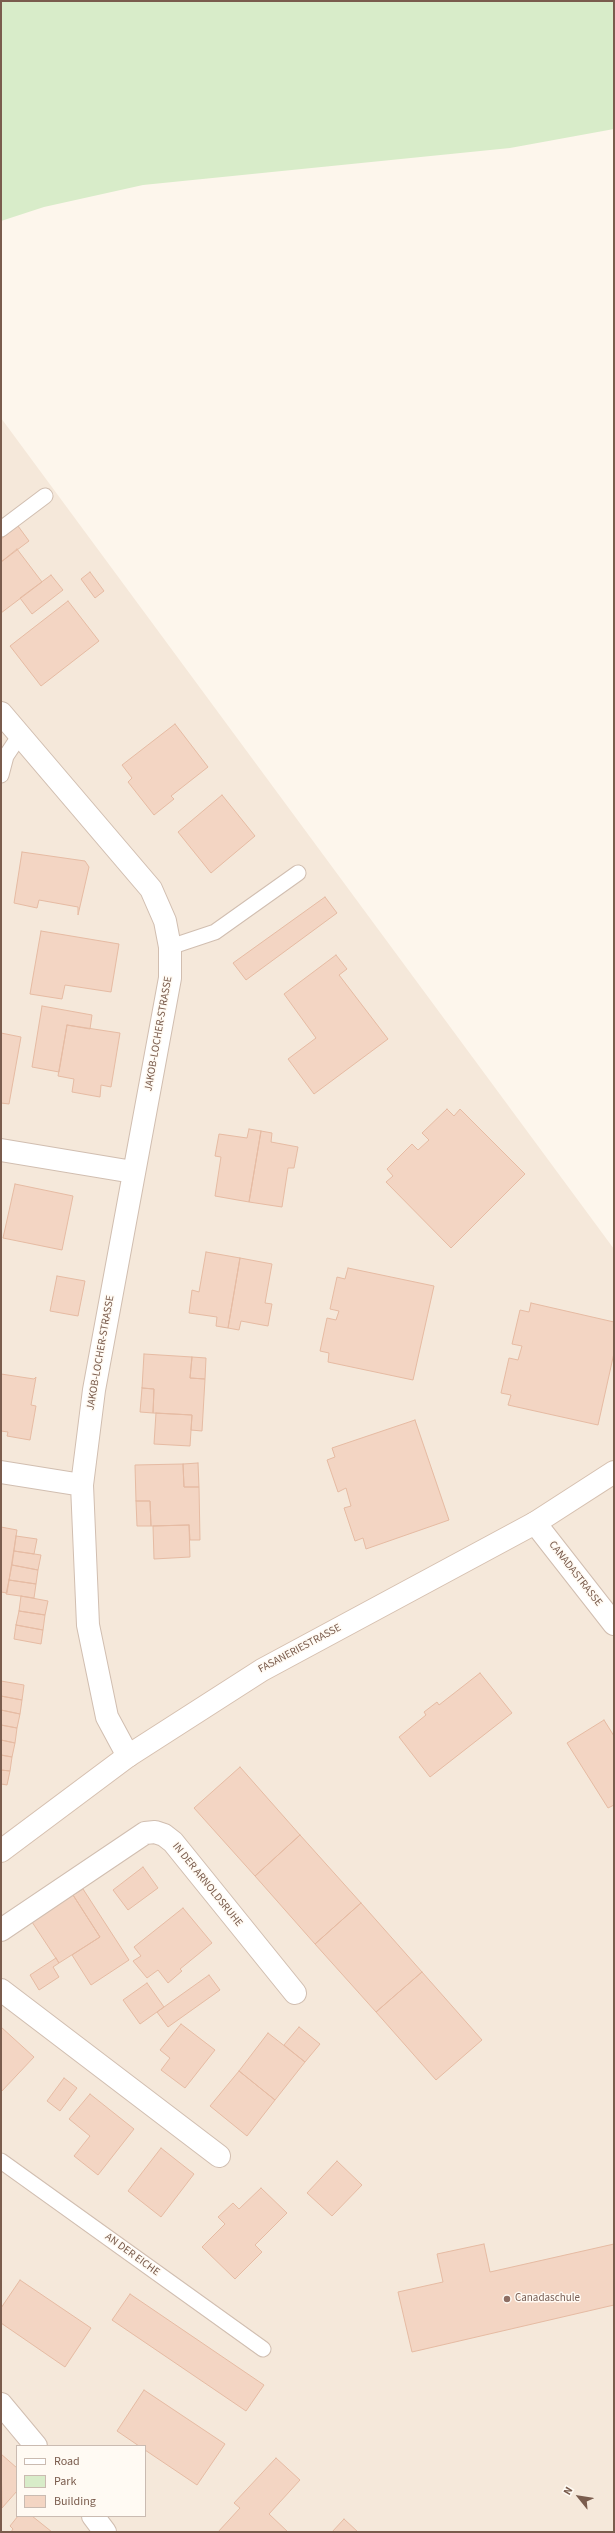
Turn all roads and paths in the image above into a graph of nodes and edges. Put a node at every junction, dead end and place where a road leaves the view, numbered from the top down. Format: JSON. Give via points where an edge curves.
{"nodes":[{"id":1,"x":45,"y":496,"type":"dead end"},
{"id":2,"x":1,"y":529,"type":"edge"},
{"id":3,"x":1,"y":713,"type":"edge"},
{"id":4,"x":20,"y":735,"type":"junction"},
{"id":5,"x":1,"y":775,"type":"edge"},
{"id":6,"x":298,"y":872,"type":"dead end"},
{"id":7,"x":170,"y":947,"type":"junction"},
{"id":8,"x":1,"y":1150,"type":"edge"},
{"id":9,"x":133,"y":1172,"type":"junction"},
{"id":10,"x":1,"y":1472,"type":"edge"},
{"id":11,"x":614,"y":1472,"type":"edge"},
{"id":12,"x":82,"y":1485,"type":"junction"},
{"id":13,"x":535,"y":1523,"type":"junction"},
{"id":14,"x":614,"y":1624,"type":"edge"},
{"id":15,"x":128,"y":1756,"type":"junction"},
{"id":16,"x":1,"y":1851,"type":"edge"},
{"id":17,"x":1,"y":1930,"type":"edge"},
{"id":18,"x":1,"y":1990,"type":"edge"},
{"id":19,"x":295,"y":1993,"type":"dead end"},
{"id":20,"x":219,"y":2156,"type":"dead end"},
{"id":21,"x":1,"y":2161,"type":"edge"},
{"id":22,"x":263,"y":2349,"type":"dead end"},
{"id":23,"x":1,"y":2404,"type":"edge"},
{"id":24,"x":35,"y":2445,"type":"edge"},
{"id":25,"x":94,"y":2517,"type":"edge"},
{"id":26,"x":105,"y":2532,"type":"edge"}],
"edges":[{"from":1,"to":2,"type":"lane"},
{"from":3,"to":4,"type":"street","name":"JAKOB-LOCHER-STRASSE"},
{"from":4,"to":5,"type":"lane","via":[[6,756]]},
{"from":4,"to":7,"type":"street","name":"JAKOB-LOCHER-STRASSE","via":[[151,889],[165,921]]},
{"from":6,"to":7,"type":"lane","via":[[214,932]]},
{"from":7,"to":9,"type":"street","name":"JAKOB-LOCHER-STRASSE","via":[[170,978]]},
{"from":8,"to":9,"type":"street"},
{"from":9,"to":12,"type":"street","name":"JAKOB-LOCHER-STRASSE","via":[[94,1390]]},
{"from":10,"to":12,"type":"street"},
{"from":11,"to":13,"type":"street","name":"FASANERIESTRASSE"},
{"from":12,"to":15,"type":"street","name":"JAKOB-LOCHER-STRASSE","via":[[88,1625],[107,1717]]},
{"from":13,"to":14,"type":"street","name":"CANADASTRASSE"},
{"from":13,"to":15,"type":"street","name":"FASANERIESTRASSE","via":[[262,1670]]},
{"from":15,"to":16,"type":"street","name":"FASANERIESTRASSE"},
{"from":17,"to":19,"type":"street","name":"IN DER ARNOLDSRUHE","via":[[146,1833],[155,1832],[173,1842]]},
{"from":18,"to":20,"type":"street"},
{"from":21,"to":22,"type":"lane","name":"AN DER EICHE"},
{"from":23,"to":24,"type":"street"},
{"from":25,"to":26,"type":"street"}]}
